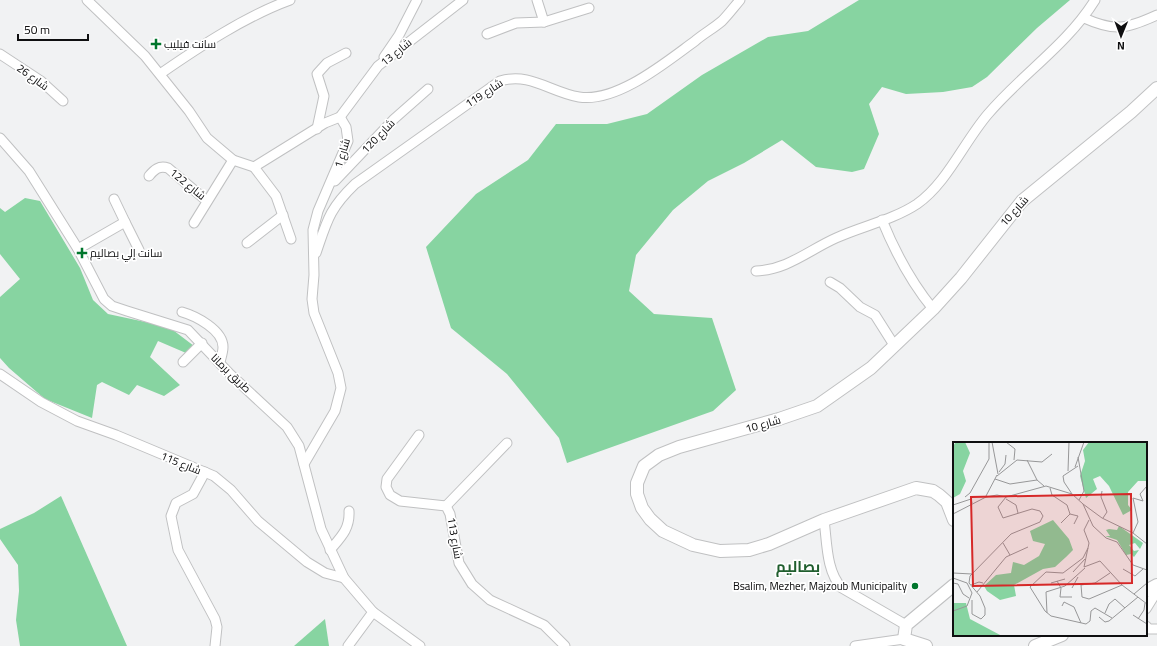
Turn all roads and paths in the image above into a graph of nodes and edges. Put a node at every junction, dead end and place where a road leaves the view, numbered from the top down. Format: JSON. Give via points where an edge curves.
{"nodes":[{"id":1,"x":88,"y":0,"type":"edge"},
{"id":2,"x":290,"y":0,"type":"edge"},
{"id":3,"x":417,"y":0,"type":"edge"},
{"id":4,"x":463,"y":0,"type":"edge"},
{"id":5,"x":537,"y":0,"type":"edge"},
{"id":6,"x":740,"y":0,"type":"edge"},
{"id":7,"x":1095,"y":0,"type":"edge"},
{"id":8,"x":589,"y":8,"type":"dead end"},
{"id":9,"x":1157,"y":14,"type":"edge"},
{"id":10,"x":1084,"y":18,"type":"junction"},
{"id":11,"x":544,"y":22,"type":"junction"},
{"id":12,"x":487,"y":34,"type":"dead end"},
{"id":13,"x":346,"y":53,"type":"dead end"},
{"id":14,"x":0,"y":54,"type":"edge"},
{"id":15,"x":378,"y":66,"type":"junction"},
{"id":16,"x":160,"y":74,"type":"junction"},
{"id":17,"x":1157,"y":88,"type":"edge"},
{"id":18,"x":428,"y":89,"type":"dead end"},
{"id":19,"x":63,"y":101,"type":"dead end"},
{"id":20,"x":340,"y":117,"type":"junction"},
{"id":21,"x":316,"y":129,"type":"junction"},
{"id":22,"x":0,"y":138,"type":"edge"},
{"id":23,"x":233,"y":160,"type":"junction"},
{"id":24,"x":254,"y":168,"type":"junction"},
{"id":25,"x":149,"y":176,"type":"dead end"},
{"id":26,"x":331,"y":184,"type":"junction"},
{"id":27,"x":114,"y":199,"type":"dead end"},
{"id":28,"x":207,"y":201,"type":"junction"},
{"id":29,"x":283,"y":215,"type":"junction"},
{"id":30,"x":882,"y":220,"type":"junction"},
{"id":31,"x":125,"y":222,"type":"junction"},
{"id":32,"x":194,"y":223,"type":"dead end"},
{"id":33,"x":291,"y":239,"type":"dead end"},
{"id":34,"x":247,"y":243,"type":"dead end"},
{"id":35,"x":78,"y":249,"type":"junction"},
{"id":36,"x":139,"y":250,"type":"dead end"},
{"id":37,"x":313,"y":260,"type":"junction"},
{"id":38,"x":756,"y":271,"type":"dead end"},
{"id":39,"x":830,"y":282,"type":"dead end"},
{"id":40,"x":932,"y":309,"type":"junction"},
{"id":41,"x":182,"y":312,"type":"dead end"},
{"id":42,"x":202,"y":343,"type":"junction"},
{"id":43,"x":894,"y":345,"type":"junction"},
{"id":44,"x":183,"y":362,"type":"dead end"},
{"id":45,"x":220,"y":362,"type":"junction"},
{"id":46,"x":0,"y":374,"type":"edge"},
{"id":47,"x":419,"y":435,"type":"dead end"},
{"id":48,"x":507,"y":443,"type":"dead end"},
{"id":49,"x":304,"y":464,"type":"junction"},
{"id":50,"x":205,"y":472,"type":"junction"},
{"id":51,"x":446,"y":506,"type":"junction"},
{"id":52,"x":349,"y":511,"type":"dead end"},
{"id":53,"x":953,"y":517,"type":"edge"},
{"id":54,"x":824,"y":520,"type":"junction"},
{"id":55,"x":330,"y":550,"type":"junction"},
{"id":56,"x":344,"y":578,"type":"junction"},
{"id":57,"x":1157,"y":585,"type":"edge"},
{"id":58,"x":953,"y":586,"type":"edge"},
{"id":59,"x":1147,"y":590,"type":"edge"},
{"id":60,"x":1157,"y":592,"type":"edge"},
{"id":61,"x":1147,"y":607,"type":"edge"},
{"id":62,"x":373,"y":612,"type":"junction"},
{"id":63,"x":906,"y":626,"type":"junction"},
{"id":64,"x":1147,"y":627,"type":"edge"},
{"id":65,"x":1157,"y":629,"type":"edge"},
{"id":66,"x":904,"y":639,"type":"junction"},
{"id":67,"x":1054,"y":640,"type":"edge"},
{"id":68,"x":215,"y":646,"type":"edge"},
{"id":69,"x":348,"y":646,"type":"edge"},
{"id":70,"x":420,"y":646,"type":"edge"},
{"id":71,"x":565,"y":646,"type":"edge"},
{"id":72,"x":855,"y":646,"type":"edge"},
{"id":73,"x":926,"y":646,"type":"edge"},
{"id":74,"x":1036,"y":646,"type":"edge"}],
"edges":[{"from":1,"to":16,"type":"street"},
{"from":2,"to":16,"type":"street","via":[[252,17]]},
{"from":3,"to":15,"type":"street","via":[[399,35]]},
{"from":4,"to":15,"type":"street","name":"شارع 13"},
{"from":5,"to":11,"type":"street"},
{"from":6,"to":37,"type":"street","name":"شارع 119","via":[[722,21],[653,71],[608,94],[582,97],[524,78],[500,81],[344,194],[329,216]]},
{"from":7,"to":10,"type":"street"},
{"from":8,"to":11,"type":"street"},
{"from":9,"to":10,"type":"street","via":[[1140,22],[1116,28],[1099,25]]},
{"from":10,"to":30,"type":"street","via":[[986,116],[932,190],[917,204]]},
{"from":11,"to":12,"type":"street","via":[[516,23]]},
{"from":13,"to":21,"type":"street","via":[[327,63],[317,74],[324,96]]},
{"from":14,"to":19,"type":"street","name":"شارع 26","via":[[41,81]]},
{"from":15,"to":20,"type":"street","name":"شارع 13"},
{"from":16,"to":23,"type":"street","via":[[208,138]]},
{"from":17,"to":40,"type":"main road","name":"شارع 10","via":[[1022,201],[961,278]]},
{"from":18,"to":26,"type":"street","name":"شارع 120","via":[[394,119]]},
{"from":20,"to":21,"type":"street"},
{"from":20,"to":26,"type":"street","name":"شارع 1","via":[[346,127],[348,140]]},
{"from":21,"to":24,"type":"street"},
{"from":22,"to":35,"type":"street","name":"طريق برمانا","via":[[29,171]]},
{"from":23,"to":24,"type":"street"},
{"from":23,"to":28,"type":"street","name":"شارع 122"},
{"from":24,"to":29,"type":"street","via":[[276,196]]},
{"from":25,"to":28,"type":"street","name":"شارع 122","via":[[157,168],[168,168]]},
{"from":26,"to":37,"type":"street","name":"شارع 1","via":[[318,211],[313,230]]},
{"from":27,"to":31,"type":"street"},
{"from":28,"to":32,"type":"street"},
{"from":29,"to":33,"type":"street"},
{"from":29,"to":34,"type":"street"},
{"from":30,"to":38,"type":"street","via":[[833,239],[779,268]]},
{"from":30,"to":40,"type":"street","via":[[908,274]]},
{"from":31,"to":35,"type":"street"},
{"from":31,"to":36,"type":"street"},
{"from":35,"to":42,"type":"street","name":"طريق برمانا","via":[[97,289],[112,306],[188,330]]},
{"from":37,"to":49,"type":"street","name":"شارع 1","via":[[314,313],[338,373],[341,388],[335,411]]},
{"from":39,"to":43,"type":"street","via":[[860,307],[875,315]]},
{"from":40,"to":43,"type":"main road","name":"شارع 10"},
{"from":41,"to":45,"type":"street","via":[[196,316],[219,336],[224,347]]},
{"from":42,"to":44,"type":"street"},
{"from":42,"to":45,"type":"street","name":"طريق برمانا"},
{"from":43,"to":54,"type":"main road","name":"شارع 10","via":[[871,368],[817,406],[659,455],[644,466],[637,483],[637,494],[650,519],[663,531],[693,546],[720,551],[749,550]]},
{"from":45,"to":49,"type":"street","name":"طريق برمانا","via":[[287,427],[299,446]]},
{"from":46,"to":50,"type":"street","name":"شارع 115","via":[[41,402],[77,421]]},
{"from":47,"to":51,"type":"street","name":"شارع 113","via":[[387,478],[387,492],[400,501]]},
{"from":48,"to":51,"type":"street"},
{"from":49,"to":55,"type":"street","name":"طريق برمانا","via":[[321,529]]},
{"from":50,"to":56,"type":"street","name":"شارع 115","via":[[231,490],[258,521],[307,562],[325,573]]},
{"from":50,"to":68,"type":"street","via":[[193,494],[176,503],[171,516],[178,550],[215,619]]},
{"from":51,"to":71,"type":"street","name":"شارع 113","via":[[450,514],[459,563],[472,584],[490,600],[544,625]]},
{"from":52,"to":55,"type":"street","via":[[348,529]]},
{"from":53,"to":54,"type":"main road","name":"شارع 10","via":[[947,502],[933,491],[916,488]]},
{"from":54,"to":63,"type":"street","via":[[835,581],[842,588]]},
{"from":55,"to":56,"type":"street","name":"طريق برمانا"},
{"from":56,"to":62,"type":"street","name":"طريق برمانا"},
{"from":57,"to":59,"type":"main road"},
{"from":58,"to":63,"type":"main road"},
{"from":60,"to":61,"type":"street"},
{"from":62,"to":69,"type":"street"},
{"from":62,"to":70,"type":"street","name":"طريق برمانا"},
{"from":63,"to":66,"type":"main road"},
{"from":64,"to":65,"type":"street"},
{"from":66,"to":72,"type":"street"},
{"from":66,"to":73,"type":"main road"},
{"from":67,"to":74,"type":"main road"}]}
